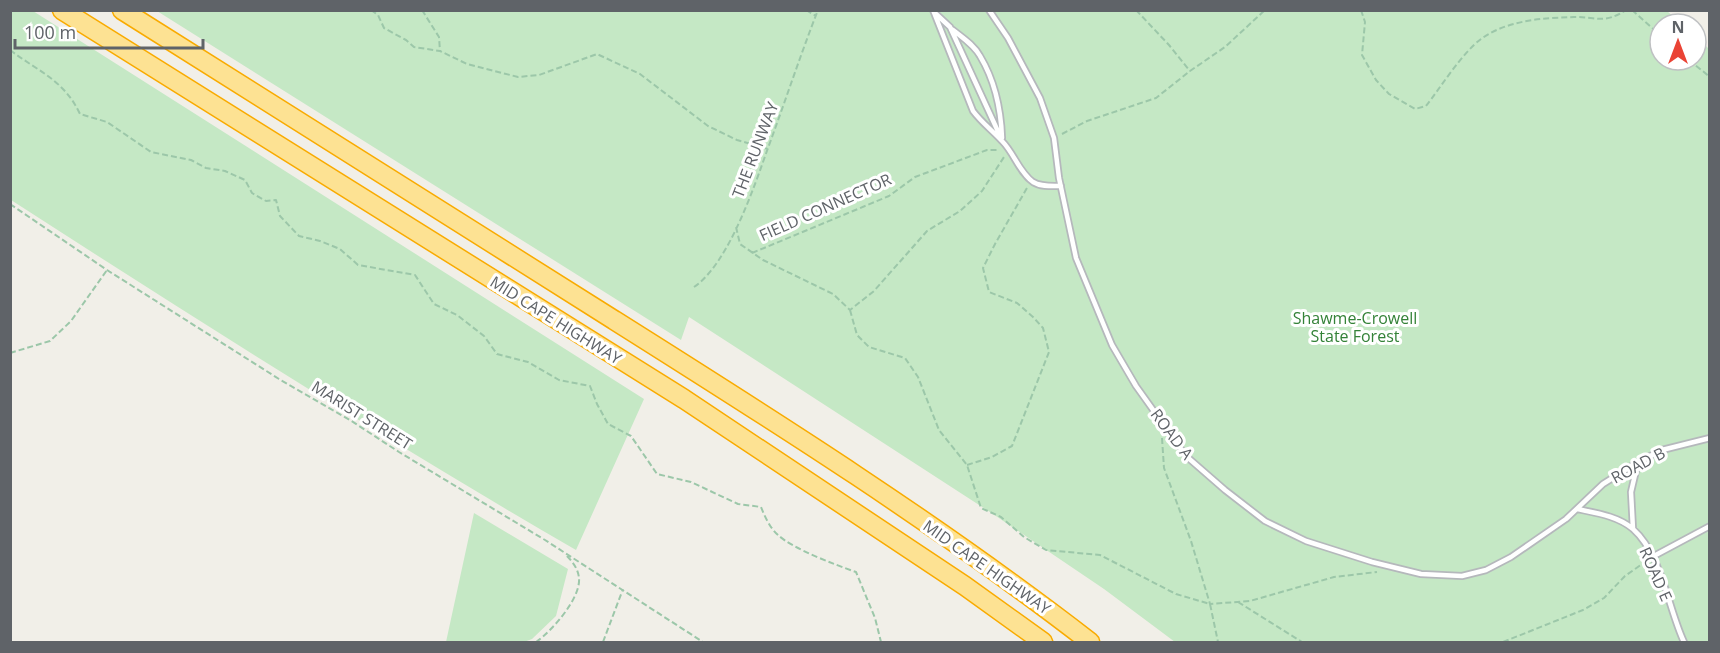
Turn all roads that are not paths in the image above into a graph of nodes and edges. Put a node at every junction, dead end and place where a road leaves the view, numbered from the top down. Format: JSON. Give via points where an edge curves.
{"nodes":[{"id":1,"x":62,"y":10,"type":"edge"},
{"id":2,"x":123,"y":10,"type":"edge"},
{"id":3,"x":989,"y":10,"type":"edge"},
{"id":4,"x":934,"y":11,"type":"edge"},
{"id":5,"x":950,"y":27,"type":"junction"},
{"id":6,"x":1002,"y":141,"type":"junction"},
{"id":7,"x":1061,"y":186,"type":"junction"},
{"id":8,"x":1710,"y":438,"type":"edge"},
{"id":9,"x":1638,"y":462,"type":"junction"},
{"id":10,"x":1577,"y":509,"type":"junction"},
{"id":11,"x":1710,"y":526,"type":"edge"},
{"id":12,"x":1632,"y":529,"type":"junction"},
{"id":13,"x":1652,"y":557,"type":"junction"},
{"id":14,"x":1043,"y":642,"type":"edge"},
{"id":15,"x":1090,"y":642,"type":"edge"},
{"id":16,"x":1684,"y":642,"type":"edge"}],
"edges":[{"from":1,"to":14,"type":"highway","name":"MID CAPE HIGHWAY","via":[[684,399]]},
{"from":2,"to":15,"type":"highway","name":"MID CAPE HIGHWAY","via":[[868,483]]},
{"from":3,"to":7,"type":"lane","name":"ROAD A","via":[[1040,98],[1054,138]]},
{"from":4,"to":5,"type":"lane"},
{"from":4,"to":6,"type":"lane","via":[[973,111]]},
{"from":5,"to":6,"type":"lane"},
{"from":5,"to":6,"type":"lane","via":[[980,56],[998,100]]},
{"from":6,"to":7,"type":"lane","via":[[1034,183]]},
{"from":7,"to":10,"type":"lane","name":"ROAD A","via":[[1076,258],[1112,345],[1186,456],[1265,521],[1306,541],[1398,568],[1421,574],[1462,576],[1486,570],[1511,557]]},
{"from":8,"to":9,"type":"lane","name":"ROAD B","via":[[1662,450]]},
{"from":9,"to":10,"type":"lane","name":"ROAD B","via":[[1603,483]]},
{"from":9,"to":12,"type":"lane","via":[[1631,492]]},
{"from":10,"to":12,"type":"lane","name":"ROAD E","via":[[1611,517]]},
{"from":11,"to":13,"type":"lane"},
{"from":12,"to":13,"type":"lane","name":"ROAD E"},
{"from":13,"to":16,"type":"lane","name":"ROAD E"}]}
